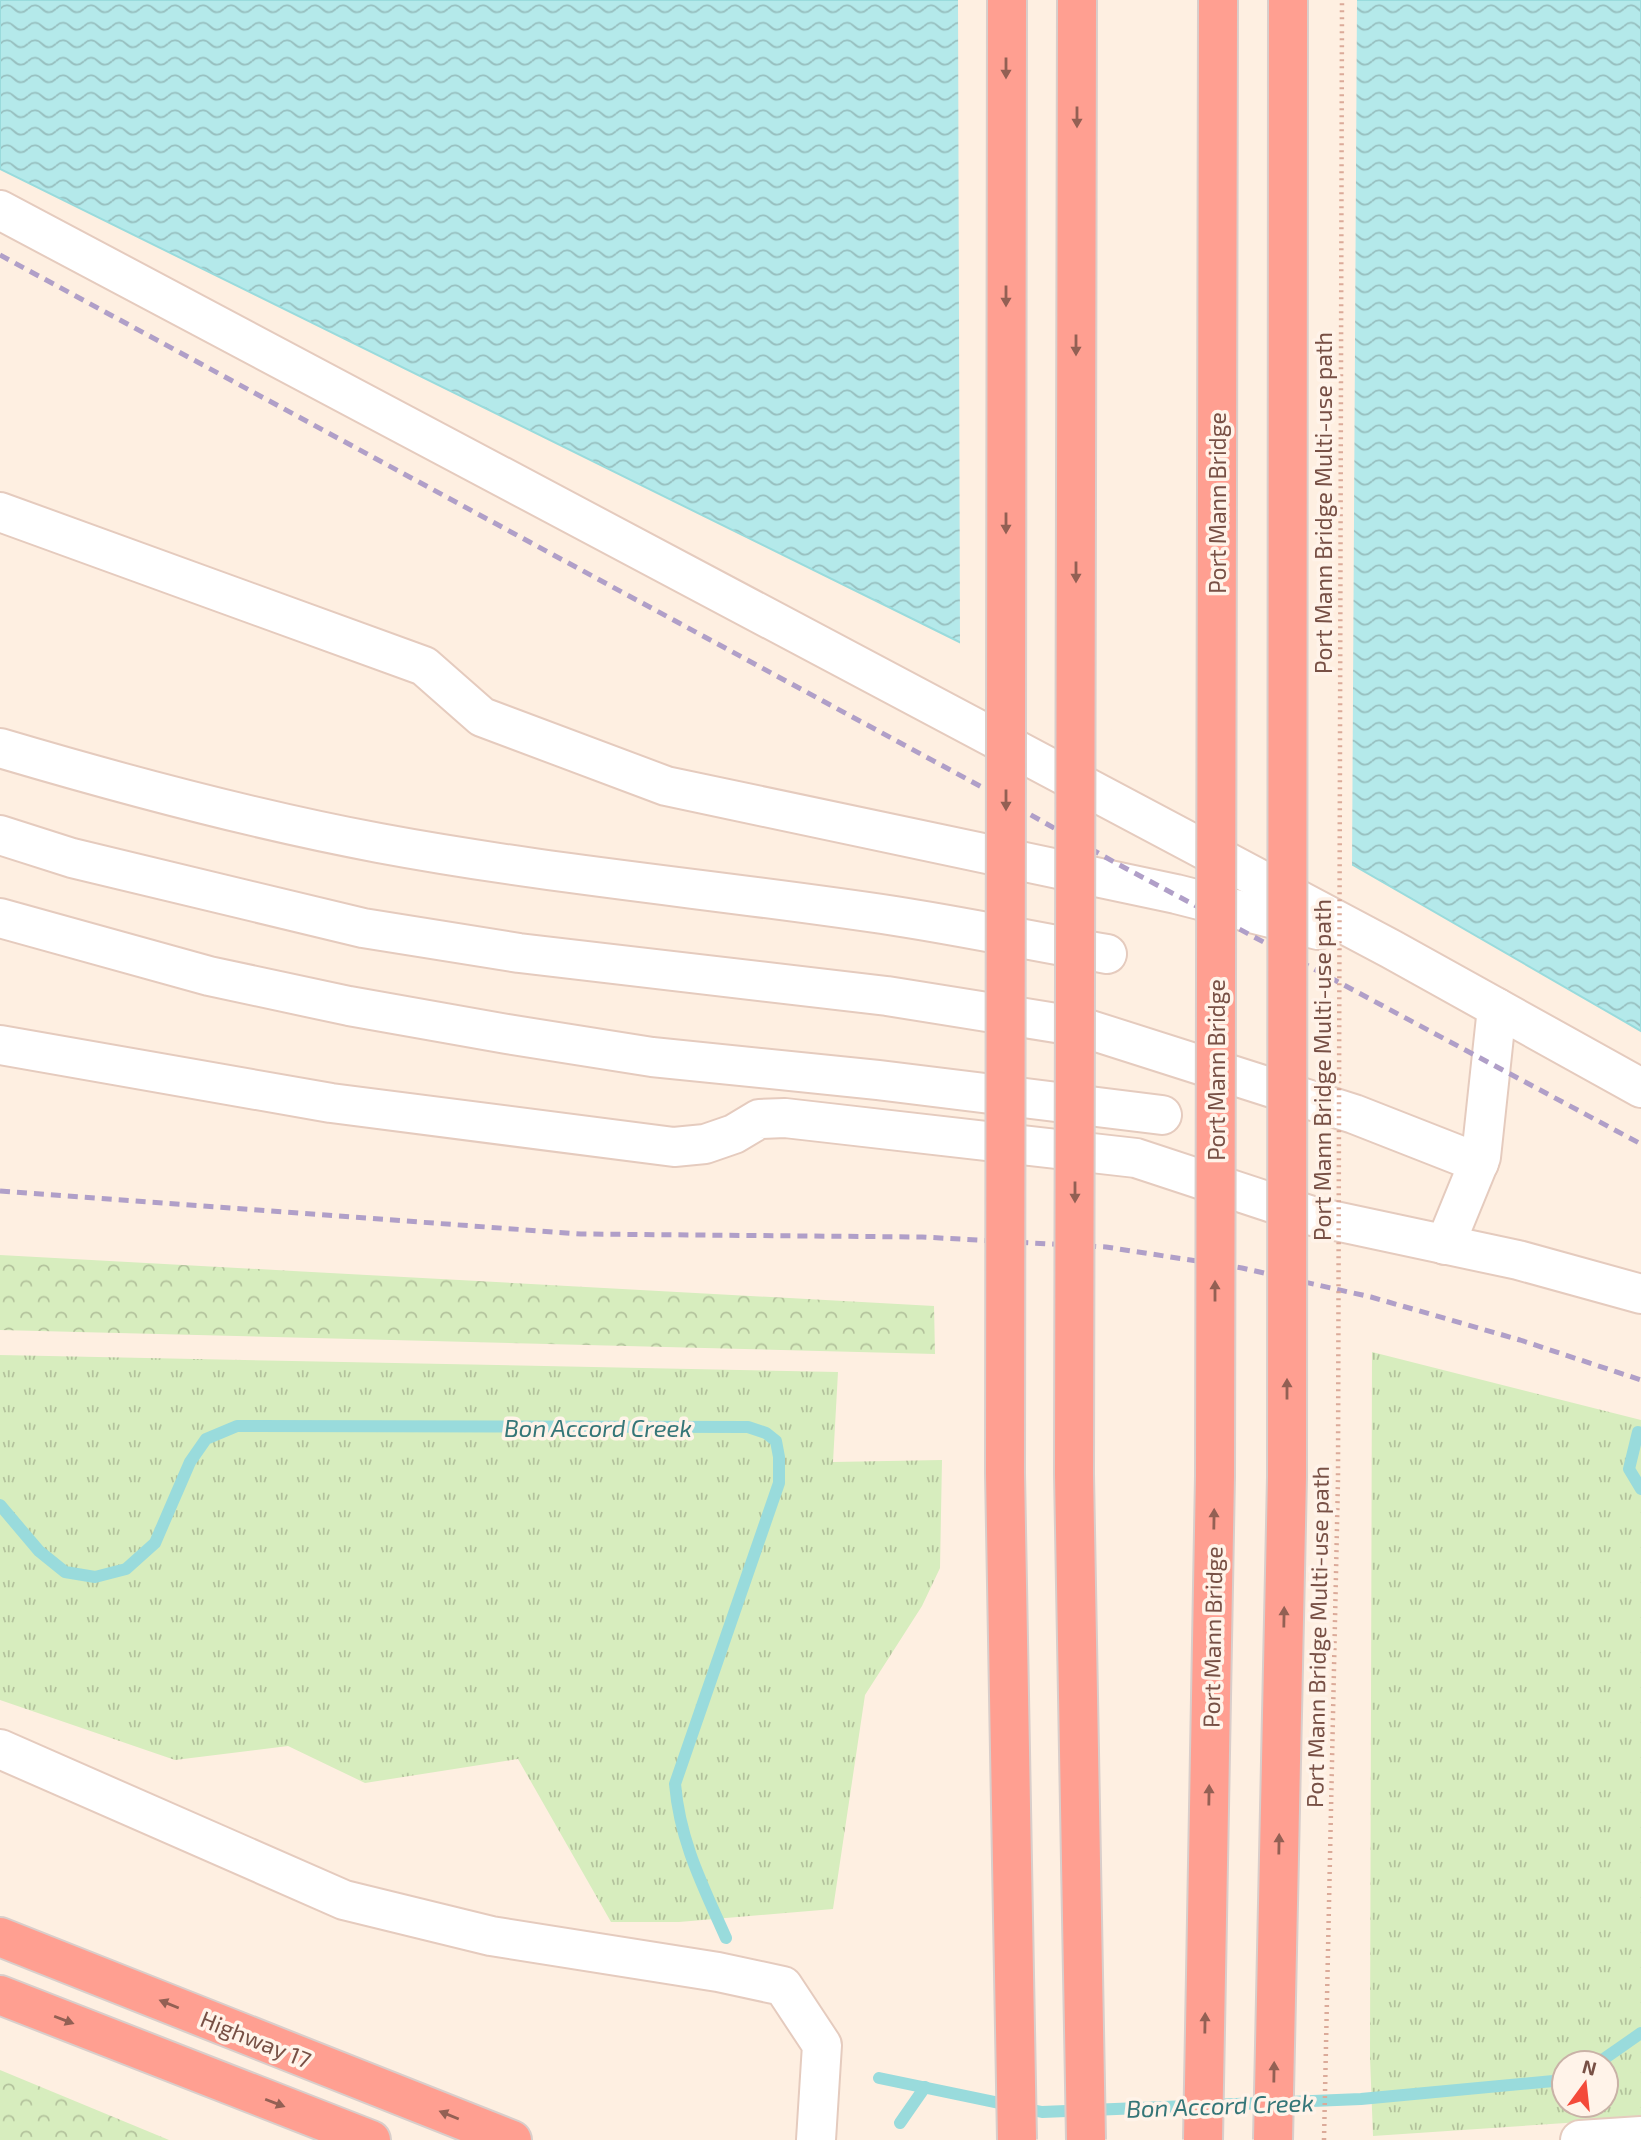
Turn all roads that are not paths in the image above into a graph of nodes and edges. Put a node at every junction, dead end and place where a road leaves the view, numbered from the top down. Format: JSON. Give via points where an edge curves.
{"nodes":[{"id":1,"x":1007,"y":0,"type":"edge"},
{"id":2,"x":1077,"y":0,"type":"edge"},
{"id":3,"x":1218,"y":0,"type":"edge"},
{"id":4,"x":1288,"y":0,"type":"edge"},
{"id":5,"x":0,"y":210,"type":"edge"},
{"id":6,"x":0,"y":512,"type":"edge"},
{"id":7,"x":0,"y":748,"type":"edge"},
{"id":8,"x":0,"y":835,"type":"edge"},
{"id":9,"x":0,"y":918,"type":"edge"},
{"id":10,"x":1391,"y":948,"type":"junction"},
{"id":11,"x":1107,"y":954,"type":"dead end"},
{"id":12,"x":1497,"y":1008,"type":"junction"},
{"id":13,"x":0,"y":1045,"type":"edge"},
{"id":14,"x":1641,"y":1088,"type":"edge"},
{"id":15,"x":1162,"y":1115,"type":"dead end"},
{"id":16,"x":1479,"y":1163,"type":"junction"},
{"id":17,"x":1445,"y":1245,"type":"junction"},
{"id":18,"x":1641,"y":1294,"type":"edge"},
{"id":19,"x":0,"y":1749,"type":"edge"},
{"id":20,"x":0,"y":1937,"type":"edge"},
{"id":21,"x":0,"y":1995,"type":"edge"},
{"id":22,"x":1641,"y":2136,"type":"edge"},
{"id":23,"x":371,"y":2140,"type":"edge"},
{"id":24,"x":512,"y":2140,"type":"edge"},
{"id":25,"x":816,"y":2140,"type":"edge"},
{"id":26,"x":1017,"y":2140,"type":"edge"},
{"id":27,"x":1086,"y":2140,"type":"edge"},
{"id":28,"x":1203,"y":2140,"type":"edge"},
{"id":29,"x":1273,"y":2140,"type":"edge"},
{"id":30,"x":1580,"y":2140,"type":"edge"}],
"edges":[{"from":1,"to":26,"type":"highway","one_way":true,"bridge":true,"via":[[1005,1473]]},
{"from":2,"to":27,"type":"highway","one_way":true,"bridge":true,"via":[[1074,1474]]},
{"from":28,"to":3,"type":"highway","name":"Port Mann Bridge","one_way":true,"bridge":true,"via":[[1215,1476]]},
{"from":29,"to":4,"type":"highway","one_way":true,"bridge":true,"via":[[1287,1477]]},
{"from":5,"to":10,"type":"lane"},
{"from":6,"to":10,"type":"lane","via":[[424,666],[482,717],[666,786],[1176,894]]},
{"from":7,"to":11,"type":"lane","via":[[245,815],[379,843],[570,874],[895,916]]},
{"from":8,"to":16,"type":"lane","via":[[72,858],[363,928],[532,954],[887,996],[1081,1027],[1354,1114]]},
{"from":9,"to":15,"type":"lane","via":[[209,976],[507,1034],[652,1057]]},
{"from":10,"to":12,"type":"lane"},
{"from":12,"to":14,"type":"lane"},
{"from":12,"to":16,"type":"lane"},
{"from":13,"to":17,"type":"lane","via":[[331,1103],[674,1147],[705,1144],[759,1119],[785,1118],[1136,1158],[1312,1216]]},
{"from":16,"to":17,"type":"lane"},
{"from":17,"to":18,"type":"lane"},
{"from":19,"to":25,"type":"lane","via":[[345,1900],[491,1936],[783,1986],[822,2045]]},
{"from":24,"to":20,"type":"highway","name":"Highway 17","one_way":true},
{"from":21,"to":23,"type":"highway","one_way":true},
{"from":22,"to":30,"type":"lane"}]}
